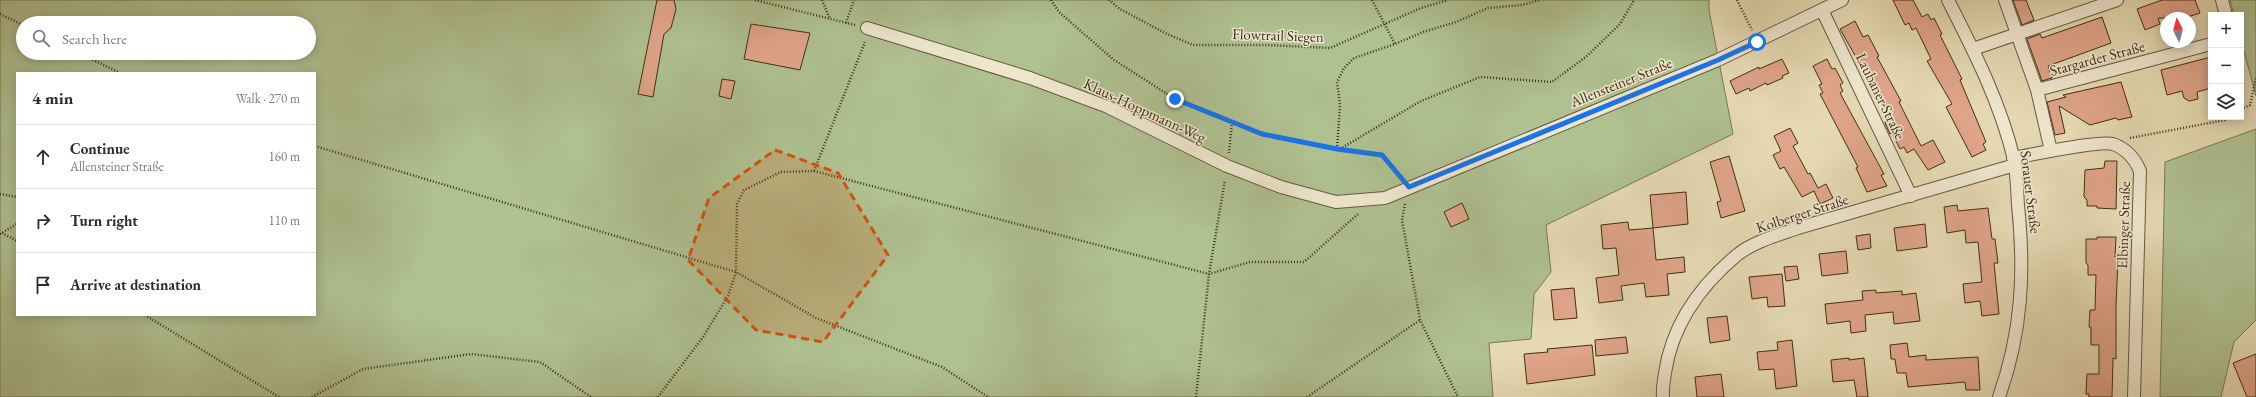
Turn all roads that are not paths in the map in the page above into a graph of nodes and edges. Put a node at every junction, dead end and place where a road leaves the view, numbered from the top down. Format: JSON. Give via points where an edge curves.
{"nodes":[{"id":1,"x":1842,"y":0,"type":"edge"},
{"id":2,"x":1948,"y":0,"type":"edge"},
{"id":3,"x":2006,"y":0,"type":"edge"},
{"id":4,"x":2117,"y":0,"type":"edge"},
{"id":5,"x":2222,"y":0,"type":"edge"},
{"id":6,"x":1822,"y":10,"type":"junction"},
{"id":7,"x":2225,"y":12,"type":"edge"},
{"id":8,"x":868,"y":29,"type":"road end"},
{"id":9,"x":2018,"y":33,"type":"junction"},
{"id":10,"x":2208,"y":45,"type":"edge"},
{"id":11,"x":1973,"y":49,"type":"junction"},
{"id":12,"x":2037,"y":90,"type":"junction"},
{"id":13,"x":2051,"y":151,"type":"junction"},
{"id":14,"x":2014,"y":161,"type":"junction"},
{"id":15,"x":1409,"y":187,"type":"joint"},
{"id":16,"x":1911,"y":196,"type":"junction"},
{"id":17,"x":1663,"y":397,"type":"edge"},
{"id":18,"x":1999,"y":397,"type":"edge"},
{"id":19,"x":2134,"y":397,"type":"edge"}],
"edges":[{"from":1,"to":6,"type":"street","name":"Allensteiner Straße"},
{"from":2,"to":11,"type":"street","name":"Sorauer Straße"},
{"from":3,"to":9,"type":"street","name":"Stargarder Straße"},
{"from":4,"to":9,"type":"street"},
{"from":5,"to":7,"type":"street"},
{"from":6,"to":15,"type":"street","name":"Allensteiner Straße","via":[[1718,60]]},
{"from":6,"to":16,"type":"street","name":"Laubaner Straße"},
{"from":8,"to":15,"type":"street","name":"Klaus-Hoppmann-Weg","via":[[1030,78],[1108,107],[1227,166],[1281,187],[1336,202],[1385,198]]},
{"from":9,"to":11,"type":"street"},
{"from":9,"to":12,"type":"street","name":"Stargarder Straße"},
{"from":10,"to":12,"type":"street","name":"Stargarder Straße"},
{"from":11,"to":14,"type":"street","name":"Sorauer Straße","via":[[1996,102]]},
{"from":12,"to":13,"type":"street","name":"Stargarder Straße"},
{"from":13,"to":14,"type":"street","name":"Elbinger Straße"},
{"from":13,"to":19,"type":"street","name":"Elbinger Straße","via":[[2112,144],[2135,159],[2140,171]]},
{"from":14,"to":16,"type":"street","name":"Kolberger Straße"},
{"from":14,"to":18,"type":"street","name":"Sorauer Straße","via":[[2021,236],[2021,290],[2016,340]]},
{"from":16,"to":17,"type":"street","name":"Kolberger Straße","via":[[1798,228],[1765,240],[1737,255],[1695,298],[1679,325],[1668,356]]}]}
